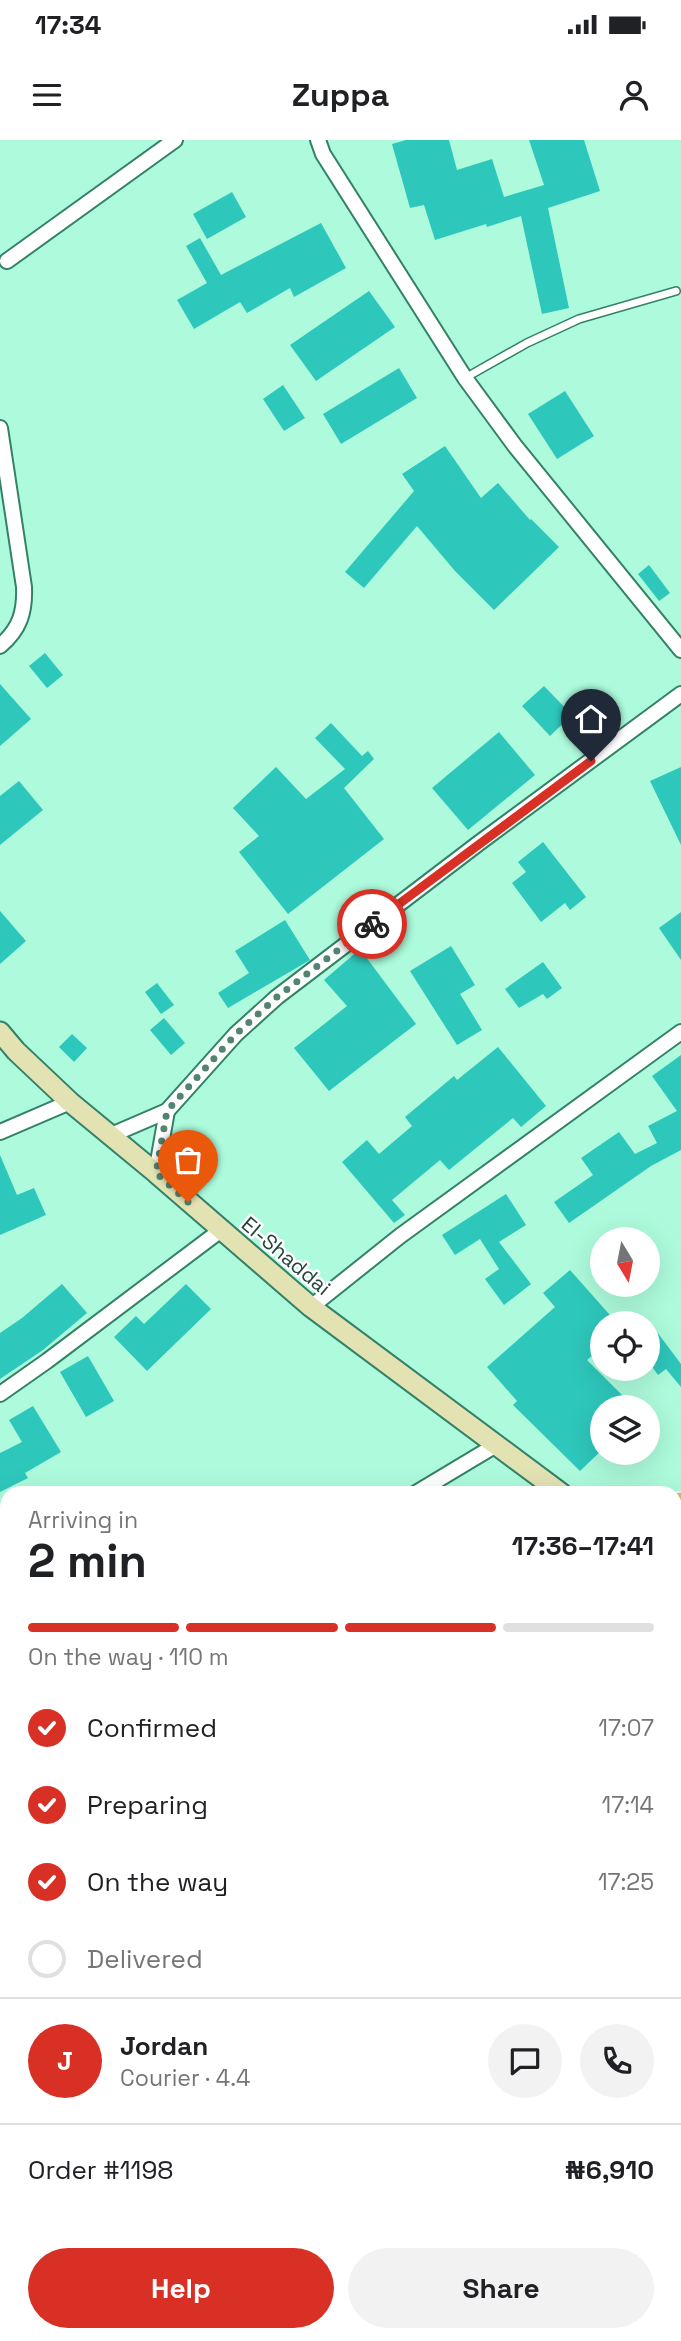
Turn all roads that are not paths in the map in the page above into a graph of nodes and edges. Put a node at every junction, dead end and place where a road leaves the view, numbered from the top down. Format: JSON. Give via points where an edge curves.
{"nodes":[{"id":1,"x":175,"y":140,"type":"edge"},
{"id":2,"x":317,"y":140,"type":"edge"},
{"id":3,"x":2,"y":259,"type":"edge"},
{"id":4,"x":676,"y":291,"type":"dead end"},
{"id":5,"x":465,"y":378,"type":"junction"},
{"id":6,"x":0,"y":428,"type":"edge"},
{"id":7,"x":0,"y":646,"type":"edge"},
{"id":8,"x":681,"y":650,"type":"edge"},
{"id":9,"x":681,"y":694,"type":"edge"},
{"id":10,"x":0,"y":1032,"type":"edge"},
{"id":11,"x":681,"y":1032,"type":"edge"},
{"id":12,"x":70,"y":1102,"type":"junction"},
{"id":13,"x":167,"y":1111,"type":"junction"},
{"id":14,"x":0,"y":1132,"type":"edge"},
{"id":15,"x":109,"y":1136,"type":"junction"},
{"id":16,"x":156,"y":1173,"type":"junction"},
{"id":17,"x":221,"y":1230,"type":"junction"},
{"id":18,"x":311,"y":1307,"type":"junction"},
{"id":19,"x":0,"y":1394,"type":"edge"},
{"id":20,"x":496,"y":1445,"type":"junction"},
{"id":21,"x":428,"y":1486,"type":"edge"},
{"id":22,"x":552,"y":1486,"type":"edge"}],
"edges":[{"from":1,"to":3,"type":"street"},
{"from":2,"to":5,"type":"street"},
{"from":4,"to":5,"type":"lane","via":[[579,318]]},
{"from":5,"to":8,"type":"street","via":[[514,446]]},
{"from":6,"to":7,"type":"street","via":[[25,608],[20,624]]},
{"from":9,"to":13,"type":"street","via":[[277,997],[236,1034]]},
{"from":10,"to":12,"type":"street","name":"El-Shaddai"},
{"from":11,"to":18,"type":"street","via":[[400,1236]]},
{"from":12,"to":14,"type":"street"},
{"from":12,"to":15,"type":"street","name":"El-Shaddai"},
{"from":13,"to":15,"type":"street"},
{"from":13,"to":16,"type":"street"},
{"from":15,"to":16,"type":"street","name":"El-Shaddai"},
{"from":16,"to":17,"type":"street","name":"El-Shaddai"},
{"from":17,"to":18,"type":"street","name":"El-Shaddai"},
{"from":17,"to":19,"type":"street"},
{"from":18,"to":20,"type":"street","name":"El-Shaddai"},
{"from":20,"to":21,"type":"street"},
{"from":20,"to":22,"type":"street","name":"El-Shaddai"}]}
